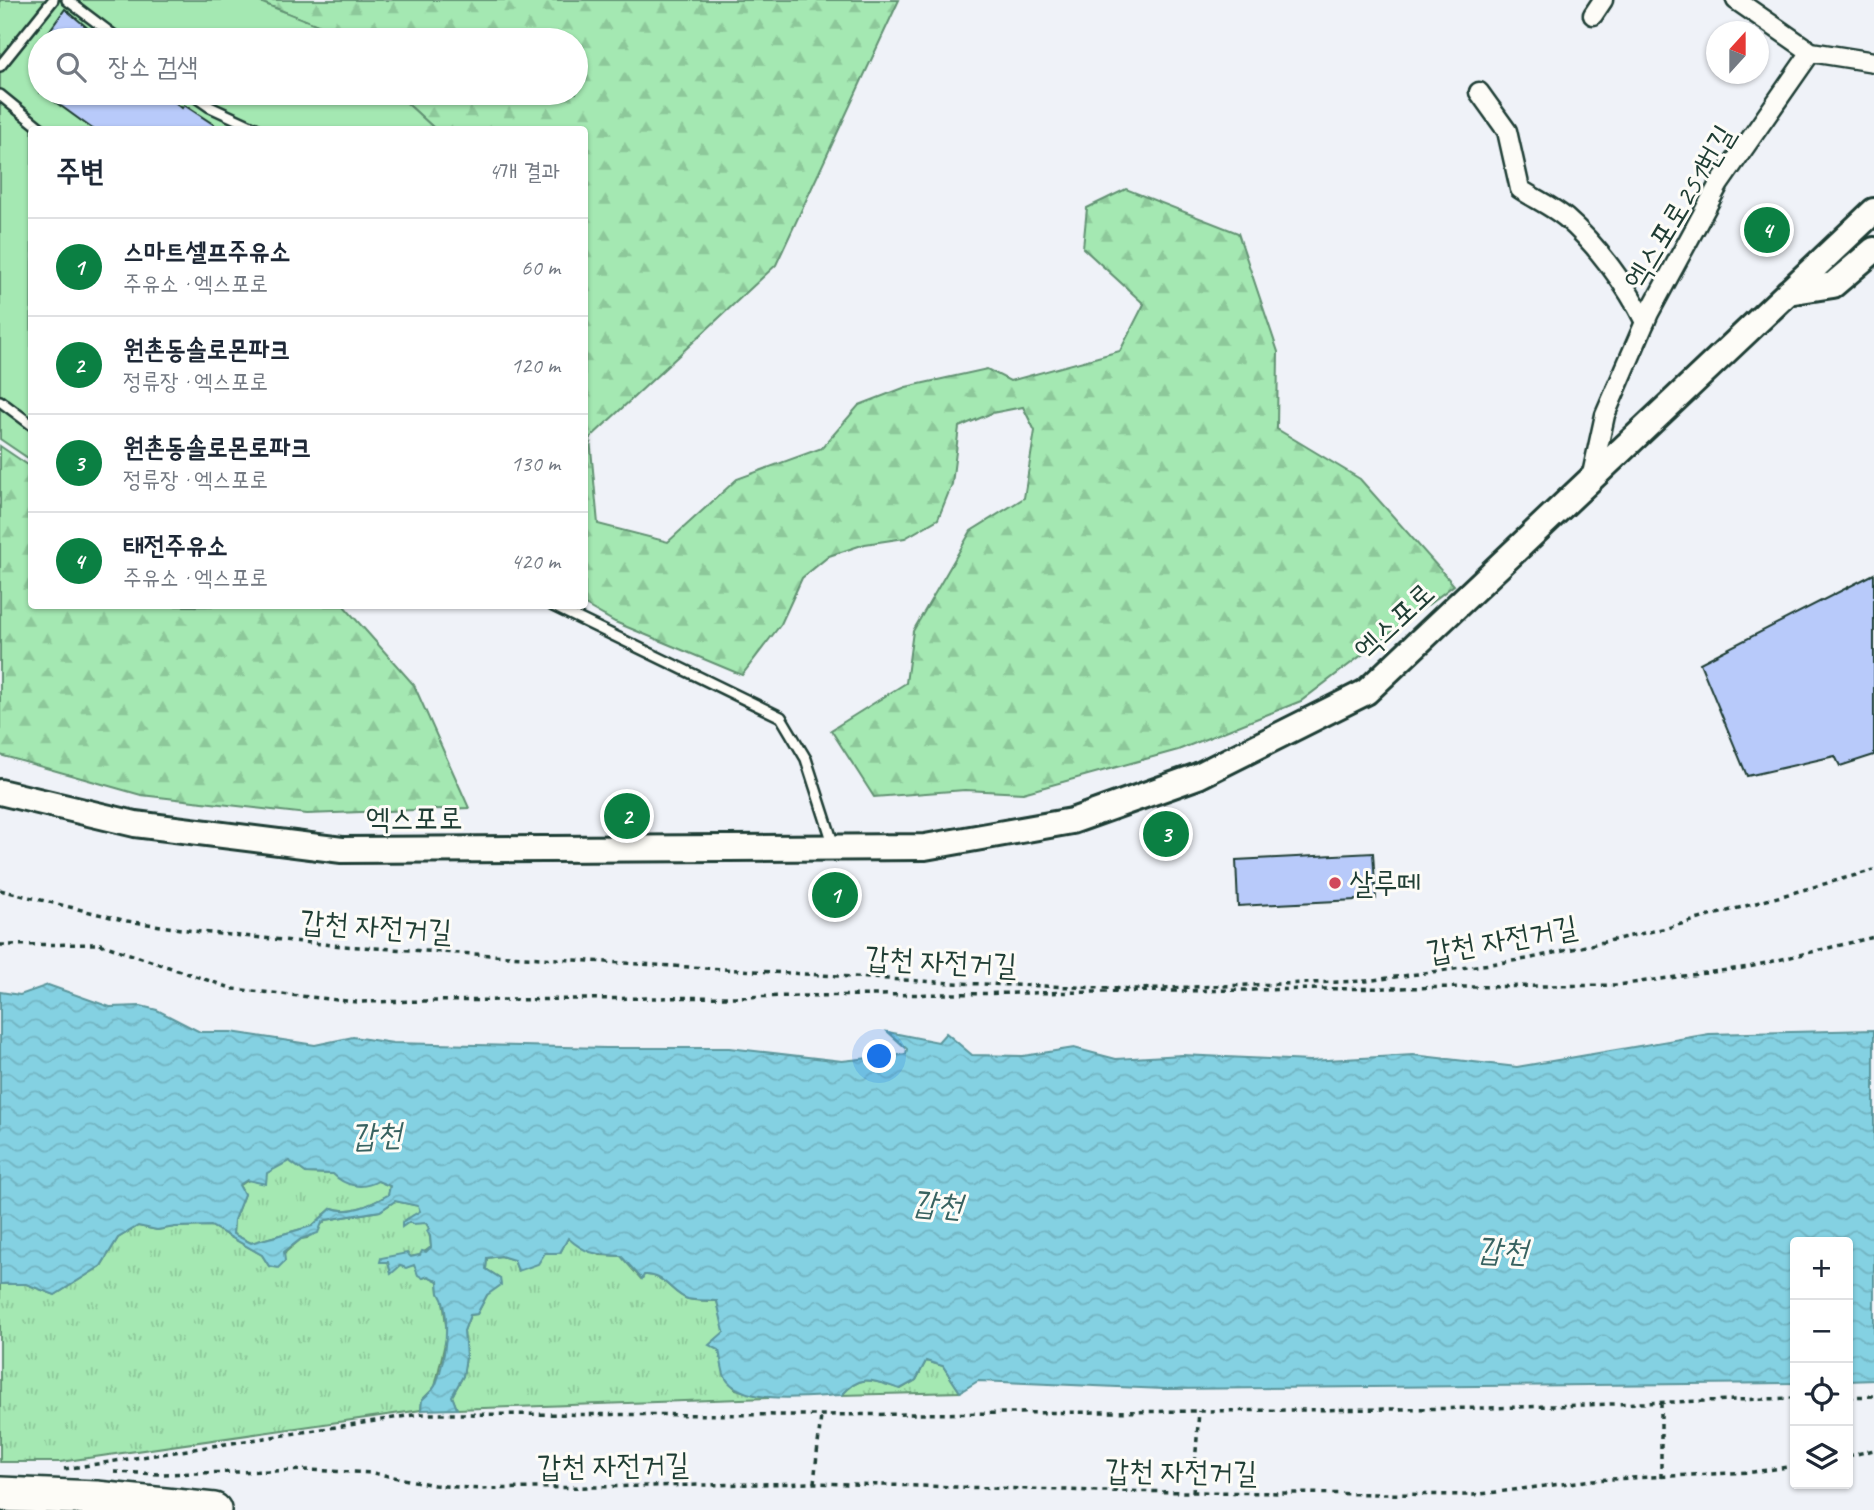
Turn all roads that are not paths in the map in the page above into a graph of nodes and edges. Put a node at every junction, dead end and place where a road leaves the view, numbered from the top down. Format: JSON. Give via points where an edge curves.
{"nodes":[{"id":1,"x":53,"y":0,"type":"edge"},
{"id":2,"x":67,"y":0,"type":"edge"},
{"id":3,"x":1736,"y":0,"type":"edge"},
{"id":4,"x":31,"y":28,"type":"edge"},
{"id":5,"x":104,"y":28,"type":"edge"},
{"id":6,"x":28,"y":31,"type":"edge"},
{"id":7,"x":1811,"y":52,"type":"junction"},
{"id":8,"x":1874,"y":62,"type":"edge"},
{"id":9,"x":0,"y":66,"type":"edge"},
{"id":10,"x":1479,"y":92,"type":"dead end"},
{"id":11,"x":0,"y":94,"type":"edge"},
{"id":12,"x":206,"y":105,"type":"edge"},
{"id":13,"x":38,"y":126,"type":"edge"},
{"id":14,"x":251,"y":126,"type":"edge"},
{"id":15,"x":1874,"y":211,"type":"edge"},
{"id":16,"x":1874,"y":250,"type":"edge"},
{"id":17,"x":1788,"y":292,"type":"junction"},
{"id":18,"x":1645,"y":322,"type":"junction"},
{"id":19,"x":0,"y":401,"type":"edge"},
{"id":20,"x":28,"y":422,"type":"edge"},
{"id":21,"x":1591,"y":479,"type":"junction"},
{"id":22,"x":559,"y":609,"type":"edge"},
{"id":23,"x":0,"y":792,"type":"edge"},
{"id":24,"x":835,"y":847,"type":"junction"},
{"id":25,"x":0,"y":1494,"type":"edge"},
{"id":26,"x":214,"y":1510,"type":"edge"}],
"edges":[{"from":1,"to":4,"type":"lane"},
{"from":2,"to":5,"type":"lane"},
{"from":3,"to":7,"type":"street"},
{"from":6,"to":9,"type":"lane"},
{"from":7,"to":8,"type":"street"},
{"from":7,"to":18,"type":"street","name":"엑스포로251번길","via":[[1719,184]]},
{"from":10,"to":18,"type":"street","name":"엑스포로251번길","via":[[1507,131],[1520,190],[1566,217],[1605,261]]},
{"from":11,"to":13,"type":"lane"},
{"from":12,"to":14,"type":"lane"},
{"from":15,"to":17,"type":"main road","name":"엑스포로"},
{"from":16,"to":17,"type":"main road","via":[[1833,285]]},
{"from":17,"to":21,"type":"main road","name":"엑스포로"},
{"from":18,"to":21,"type":"street","name":"엑스포로251번길","via":[[1605,415]]},
{"from":19,"to":20,"type":"lane"},
{"from":21,"to":24,"type":"main road","name":"엑스포로","via":[[1366,692],[1198,776],[1072,821],[925,847]]},
{"from":22,"to":24,"type":"lane","via":[[781,717],[806,759]]},
{"from":23,"to":24,"type":"main road","name":"엑스포로","via":[[135,824],[342,850]]},
{"from":25,"to":26,"type":"highway"}]}
